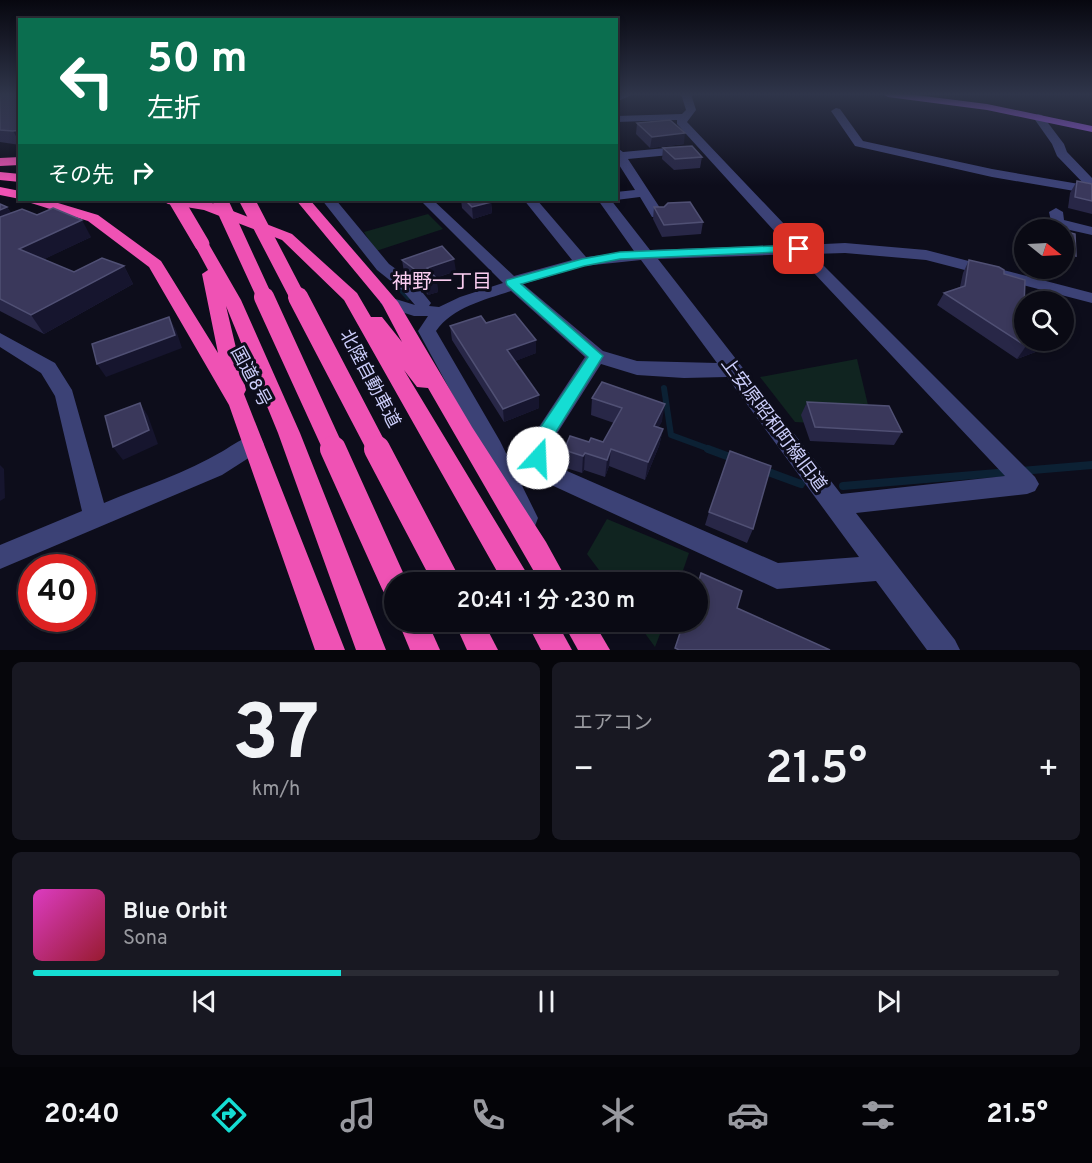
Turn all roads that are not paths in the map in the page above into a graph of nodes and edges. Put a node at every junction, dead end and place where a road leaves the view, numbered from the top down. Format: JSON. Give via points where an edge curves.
{"nodes":[{"id":1,"x":683,"y":124,"type":"edge"},
{"id":2,"x":845,"y":124,"type":"edge"},
{"id":3,"x":1043,"y":124,"type":"edge"},
{"id":4,"x":1071,"y":124,"type":"edge"},
{"id":5,"x":1092,"y":129,"type":"edge"},
{"id":6,"x":704,"y":149,"type":"junction"},
{"id":7,"x":618,"y":154,"type":"edge"},
{"id":8,"x":18,"y":161,"type":"edge"},
{"id":9,"x":0,"y":162,"type":"edge"},
{"id":10,"x":622,"y":169,"type":"edge"},
{"id":11,"x":0,"y":176,"type":"edge"},
{"id":12,"x":18,"y":178,"type":"edge"},
{"id":13,"x":1092,"y":185,"type":"edge"},
{"id":14,"x":1092,"y":190,"type":"edge"},
{"id":15,"x":0,"y":191,"type":"edge"},
{"id":16,"x":643,"y":193,"type":"junction"},
{"id":17,"x":18,"y":195,"type":"edge"},
{"id":18,"x":618,"y":196,"type":"edge"},
{"id":19,"x":174,"y":201,"type":"edge"},
{"id":20,"x":177,"y":201,"type":"edge"},
{"id":21,"x":220,"y":201,"type":"edge"},
{"id":22,"x":248,"y":201,"type":"edge"},
{"id":23,"x":304,"y":201,"type":"edge"},
{"id":24,"x":330,"y":201,"type":"edge"},
{"id":25,"x":427,"y":201,"type":"edge"},
{"id":26,"x":531,"y":201,"type":"edge"},
{"id":27,"x":605,"y":201,"type":"edge"},
{"id":28,"x":45,"y":206,"type":"edge"},
{"id":29,"x":1056,"y":212,"type":"dead end"},
{"id":30,"x":657,"y":214,"type":"edge"},
{"id":31,"x":1092,"y":231,"type":"edge"},
{"id":32,"x":202,"y":244,"type":"junction"},
{"id":33,"x":799,"y":249,"type":"junction"},
{"id":34,"x":645,"y":254,"type":"junction"},
{"id":35,"x":582,"y":262,"type":"junction"},
{"id":36,"x":512,"y":283,"type":"junction"},
{"id":37,"x":351,"y":297,"type":"junction"},
{"id":38,"x":1092,"y":298,"type":"edge"},
{"id":39,"x":389,"y":302,"type":"junction"},
{"id":40,"x":422,"y":303,"type":"dead end"},
{"id":41,"x":0,"y":339,"type":"edge"},
{"id":42,"x":596,"y":356,"type":"junction"},
{"id":43,"x":730,"y":369,"type":"junction"},
{"id":44,"x":239,"y":404,"type":"junction"},
{"id":45,"x":464,"y":433,"type":"junction"},
{"id":46,"x":253,"y":444,"type":"junction"},
{"id":47,"x":834,"y":505,"type":"junction"},
{"id":48,"x":95,"y":515,"type":"junction"},
{"id":49,"x":537,"y":550,"type":"junction"},
{"id":50,"x":0,"y":557,"type":"edge"},
{"id":51,"x":882,"y":568,"type":"junction"},
{"id":52,"x":389,"y":572,"type":"edge"},
{"id":53,"x":442,"y":572,"type":"edge"},
{"id":54,"x":512,"y":572,"type":"edge"},
{"id":55,"x":549,"y":572,"type":"edge"},
{"id":56,"x":416,"y":632,"type":"edge"},
{"id":57,"x":474,"y":632,"type":"edge"},
{"id":58,"x":546,"y":632,"type":"edge"},
{"id":59,"x":583,"y":632,"type":"edge"},
{"id":60,"x":330,"y":650,"type":"edge"},
{"id":61,"x":371,"y":650,"type":"edge"},
{"id":62,"x":425,"y":650,"type":"edge"},
{"id":63,"x":483,"y":650,"type":"edge"},
{"id":64,"x":557,"y":650,"type":"edge"},
{"id":65,"x":595,"y":650,"type":"edge"},
{"id":66,"x":945,"y":650,"type":"edge"}],
"edges":[{"from":1,"to":6,"type":"street"},
{"from":2,"to":14,"type":"street","via":[[859,144]]},
{"from":3,"to":13,"type":"street","via":[[1062,153]]},
{"from":4,"to":5,"type":"main road"},
{"from":6,"to":7,"type":"street"},
{"from":6,"to":33,"type":"street"},
{"from":7,"to":10,"type":"street"},
{"from":8,"to":9,"type":"highway"},
{"from":10,"to":16,"type":"street"},
{"from":11,"to":12,"type":"highway"},
{"from":15,"to":17,"type":"highway"},
{"from":16,"to":18,"type":"street"},
{"from":16,"to":30,"type":"street"},
{"from":19,"to":37,"type":"highway","via":[[207,206],[287,237]]},
{"from":20,"to":32,"type":"highway","bridge":true},
{"from":21,"to":52,"type":"highway","bridge":true},
{"from":22,"to":53,"type":"highway","name":"北陸自動車道","bridge":true},
{"from":23,"to":39,"type":"highway"},
{"from":24,"to":40,"type":"street","via":[[383,267]]},
{"from":25,"to":36,"type":"street"},
{"from":26,"to":35,"type":"street"},
{"from":27,"to":34,"type":"street","name":"上安原昭和町線旧道"},
{"from":28,"to":44,"type":"highway","name":"国道8号","via":[[93,218],[155,264]]},
{"from":29,"to":31,"type":"street","via":[[1057,224]]},
{"from":32,"to":44,"type":"highway"},
{"from":32,"to":61,"type":"highway","via":[[222,278],[289,433]]},
{"from":33,"to":34,"type":"street"},
{"from":33,"to":38,"type":"street","via":[[845,248],[926,255]]},
{"from":33,"to":47,"type":"street","via":[[1027,484]]},
{"from":34,"to":35,"type":"street"},
{"from":34,"to":43,"type":"street","name":"上安原昭和町線旧道"},
{"from":35,"to":36,"type":"street"},
{"from":36,"to":39,"type":"street","via":[[438,310],[414,311]]},
{"from":36,"to":42,"type":"street"},
{"from":36,"to":49,"type":"street","via":[[450,308],[432,320],[427,331],[517,498]]},
{"from":37,"to":45,"type":"highway","via":[[368,311]]},
{"from":37,"to":54,"type":"highway"},
{"from":39,"to":45,"type":"highway"},
{"from":41,"to":48,"type":"street","via":[[48,368],[65,395]]},
{"from":42,"to":43,"type":"street","via":[[638,369]]},
{"from":42,"to":51,"type":"street","via":[[540,442],[538,458],[542,470],[777,576]]},
{"from":43,"to":47,"type":"street","name":"上安原昭和町線旧道"},
{"from":44,"to":46,"type":"highway","name":"国道8号"},
{"from":45,"to":49,"type":"highway"},
{"from":46,"to":48,"type":"street","via":[[214,468]]},
{"from":46,"to":60,"type":"highway","name":"国道8号"},
{"from":47,"to":51,"type":"street","name":"上安原昭和町線旧道"},
{"from":48,"to":50,"type":"street"},
{"from":49,"to":55,"type":"highway"},
{"from":51,"to":66,"type":"street","name":"上安原昭和町線旧道"},
{"from":56,"to":62,"type":"highway"},
{"from":57,"to":63,"type":"highway"},
{"from":58,"to":64,"type":"highway"},
{"from":59,"to":65,"type":"highway"}]}
